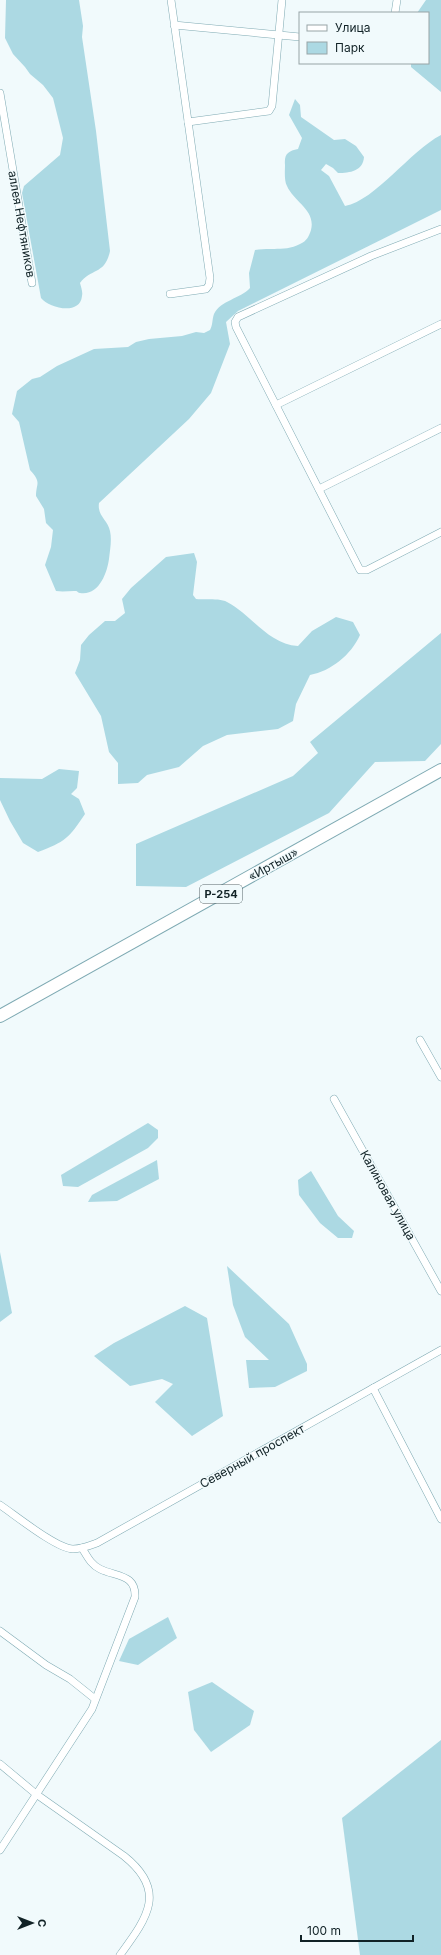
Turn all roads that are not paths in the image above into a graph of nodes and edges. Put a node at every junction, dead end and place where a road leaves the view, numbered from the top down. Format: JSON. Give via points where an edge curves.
{"nodes":[{"id":1,"x":171,"y":0,"type":"edge"},
{"id":2,"x":282,"y":0,"type":"edge"},
{"id":3,"x":396,"y":0,"type":"edge"},
{"id":4,"x":395,"y":12,"type":"edge"},
{"id":5,"x":174,"y":25,"type":"junction"},
{"id":6,"x":278,"y":34,"type":"junction"},
{"id":7,"x":299,"y":37,"type":"edge"},
{"id":8,"x":0,"y":93,"type":"edge"},
{"id":9,"x":188,"y":122,"type":"junction"},
{"id":10,"x":441,"y":229,"type":"edge"},
{"id":11,"x":32,"y":283,"type":"dead end"},
{"id":12,"x":170,"y":294,"type":"dead end"},
{"id":13,"x":441,"y":324,"type":"edge"},
{"id":14,"x":276,"y":405,"type":"junction"},
{"id":15,"x":441,"y":428,"type":"edge"},
{"id":16,"x":320,"y":489,"type":"junction"},
{"id":17,"x":441,"y":532,"type":"edge"},
{"id":18,"x":441,"y":770,"type":"edge"},
{"id":19,"x":0,"y":1016,"type":"edge"},
{"id":20,"x":420,"y":1040,"type":"dead end"},
{"id":21,"x":441,"y":1077,"type":"edge"},
{"id":22,"x":334,"y":1099,"type":"dead end"},
{"id":23,"x":441,"y":1291,"type":"edge"},
{"id":24,"x":441,"y":1350,"type":"edge"},
{"id":25,"x":373,"y":1388,"type":"junction"},
{"id":26,"x":0,"y":1505,"type":"edge"},
{"id":27,"x":441,"y":1519,"type":"edge"},
{"id":28,"x":82,"y":1548,"type":"junction"},
{"id":29,"x":0,"y":1631,"type":"edge"},
{"id":30,"x":95,"y":1699,"type":"junction"},
{"id":31,"x":0,"y":1764,"type":"edge"},
{"id":32,"x":36,"y":1794,"type":"junction"},
{"id":33,"x":0,"y":1850,"type":"edge"},
{"id":34,"x":120,"y":1955,"type":"edge"}],
"edges":[{"from":1,"to":5,"type":"street"},
{"from":2,"to":6,"type":"street"},
{"from":3,"to":4,"type":"street"},
{"from":5,"to":6,"type":"street"},
{"from":5,"to":9,"type":"street"},
{"from":6,"to":7,"type":"street"},
{"from":6,"to":9,"type":"street","via":[[272,106],[269,111]]},
{"from":8,"to":11,"type":"street","name":"аллея Нефтяников"},
{"from":9,"to":12,"type":"street","via":[[210,278],[206,289]]},
{"from":10,"to":14,"type":"street","via":[[371,256],[238,318],[235,322],[236,327]]},
{"from":13,"to":14,"type":"street"},
{"from":14,"to":16,"type":"street"},
{"from":15,"to":16,"type":"street"},
{"from":16,"to":17,"type":"street","via":[[360,570],[367,570]]},
{"from":18,"to":19,"type":"highway","name":"«Иртыш»","number":"Р-254"},
{"from":20,"to":21,"type":"street"},
{"from":22,"to":23,"type":"street","name":"Калиновая улица"},
{"from":24,"to":25,"type":"street","name":"Северный проспект"},
{"from":25,"to":27,"type":"street"},
{"from":25,"to":28,"type":"street","name":"Северный проспект","via":[[97,1543]]},
{"from":26,"to":28,"type":"street","name":"Северный проспект","via":[[59,1546]]},
{"from":28,"to":30,"type":"street","via":[[91,1562],[100,1569],[130,1580],[135,1589],[133,1602]]},
{"from":29,"to":30,"type":"street"},
{"from":30,"to":32,"type":"street","via":[[92,1709]]},
{"from":31,"to":32,"type":"street"},
{"from":32,"to":33,"type":"street"},
{"from":32,"to":34,"type":"street","via":[[124,1856],[142,1873],[150,1892],[149,1910]]}]}
